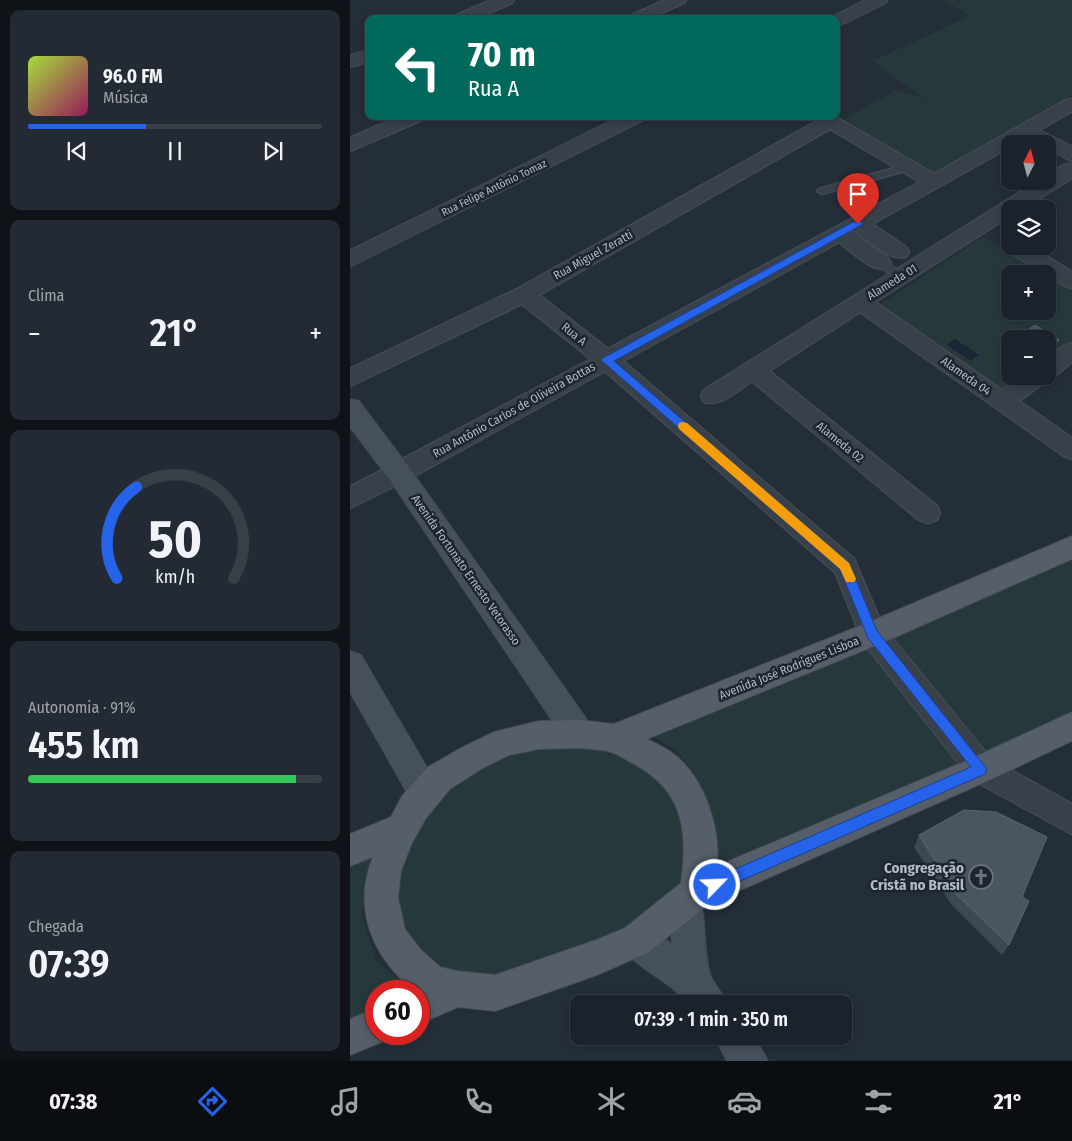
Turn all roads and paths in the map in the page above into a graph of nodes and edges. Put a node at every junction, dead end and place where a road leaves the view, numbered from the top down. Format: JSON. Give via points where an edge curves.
{"nodes":[{"id":1,"x":506,"y":0,"type":"edge"},
{"id":2,"x":678,"y":0,"type":"edge"},
{"id":3,"x":879,"y":0,"type":"edge"},
{"id":4,"x":485,"y":9,"type":"edge"},
{"id":5,"x":470,"y":15,"type":"edge"},
{"id":6,"x":644,"y":15,"type":"edge"},
{"id":7,"x":840,"y":19,"type":"edge"},
{"id":8,"x":365,"y":56,"type":"edge"},
{"id":9,"x":350,"y":62,"type":"edge"},
{"id":10,"x":1072,"y":104,"type":"edge"},
{"id":11,"x":407,"y":120,"type":"edge"},
{"id":12,"x":629,"y":120,"type":"edge"},
{"id":13,"x":823,"y":120,"type":"edge"},
{"id":14,"x":827,"y":120,"type":"edge"},
{"id":15,"x":1026,"y":130,"type":"junction"},
{"id":16,"x":350,"y":145,"type":"edge"},
{"id":17,"x":1072,"y":155,"type":"edge"},
{"id":18,"x":909,"y":167,"type":"junction"},
{"id":19,"x":1072,"y":172,"type":"edge"},
{"id":20,"x":934,"y":182,"type":"junction"},
{"id":21,"x":822,"y":192,"type":"dead end"},
{"id":22,"x":981,"y":226,"type":"junction"},
{"id":23,"x":849,"y":228,"type":"junction"},
{"id":24,"x":1001,"y":238,"type":"edge"},
{"id":25,"x":899,"y":252,"type":"joint"},
{"id":26,"x":1030,"y":255,"type":"edge"},
{"id":27,"x":350,"y":260,"type":"edge"},
{"id":28,"x":881,"y":263,"type":"joint"},
{"id":29,"x":909,"y":271,"type":"junction"},
{"id":30,"x":1072,"y":281,"type":"edge"},
{"id":31,"x":524,"y":294,"type":"junction"},
{"id":32,"x":860,"y":302,"type":"junction"},
{"id":33,"x":1072,"y":350,"type":"edge"},
{"id":34,"x":606,"y":360,"type":"junction"},
{"id":35,"x":1056,"y":362,"type":"edge"},
{"id":36,"x":753,"y":370,"type":"junction"},
{"id":37,"x":350,"y":378,"type":"edge"},
{"id":38,"x":1025,"y":385,"type":"edge"},
{"id":39,"x":712,"y":396,"type":"dead end"},
{"id":40,"x":1003,"y":401,"type":"junction"},
{"id":41,"x":350,"y":408,"type":"edge"},
{"id":42,"x":1072,"y":450,"type":"edge"},
{"id":43,"x":398,"y":473,"type":"junction"},
{"id":44,"x":350,"y":498,"type":"edge"},
{"id":45,"x":928,"y":513,"type":"dead end"},
{"id":46,"x":1072,"y":547,"type":"edge"},
{"id":47,"x":872,"y":634,"type":"junction"},
{"id":48,"x":350,"y":664,"type":"edge"},
{"id":49,"x":1072,"y":726,"type":"edge"},
{"id":50,"x":579,"y":734,"type":"junction"},
{"id":51,"x":614,"y":738,"type":"junction"},
{"id":52,"x":981,"y":769,"type":"junction"},
{"id":53,"x":425,"y":794,"type":"junction"},
{"id":54,"x":1072,"y":820,"type":"edge"},
{"id":55,"x":402,"y":828,"type":"junction"},
{"id":56,"x":350,"y":850,"type":"edge"},
{"id":57,"x":691,"y":897,"type":"junction"},
{"id":58,"x":637,"y":940,"type":"junction"},
{"id":59,"x":457,"y":989,"type":"junction"},
{"id":60,"x":701,"y":992,"type":"edge"},
{"id":61,"x":430,"y":1001,"type":"edge"},
{"id":62,"x":365,"y":1031,"type":"edge"},
{"id":63,"x":350,"y":1038,"type":"edge"},
{"id":64,"x":738,"y":1045,"type":"edge"},
{"id":65,"x":749,"y":1061,"type":"edge"}],
"edges":[{"from":1,"to":4,"type":"street"},
{"from":2,"to":6,"type":"street"},
{"from":3,"to":7,"type":"street"},
{"from":4,"to":5,"type":"street"},
{"from":8,"to":9,"type":"street"},
{"from":10,"to":15,"type":"street","name":"Rua Antônio Carlos de Oliveira Bottas"},
{"from":11,"to":16,"type":"street"},
{"from":12,"to":27,"type":"street","name":"Rua Felipe Antônio Tomaz"},
{"from":13,"to":31,"type":"street","name":"Rua Miguel Zeratti"},
{"from":14,"to":18,"type":"street"},
{"from":15,"to":17,"type":"street"},
{"from":15,"to":20,"type":"street","name":"Rua Antônio Carlos de Oliveira Bottas"},
{"from":18,"to":20,"type":"street"},
{"from":18,"to":21,"type":"lane"},
{"from":19,"to":22,"type":"street","name":"Alameda 01","via":[[1069,170]]},
{"from":20,"to":23,"type":"street","name":"Rua Antônio Carlos de Oliveira Bottas"},
{"from":22,"to":24,"type":"street"},
{"from":22,"to":29,"type":"street","name":"Alameda 01"},
{"from":23,"to":25,"type":"street"},
{"from":23,"to":28,"type":"street"},
{"from":23,"to":34,"type":"street","name":"Rua Antônio Carlos de Oliveira Bottas"},
{"from":25,"to":29,"type":"lane"},
{"from":26,"to":30,"type":"street"},
{"from":28,"to":29,"type":"lane"},
{"from":29,"to":32,"type":"street","name":"Alameda 01"},
{"from":31,"to":34,"type":"street","name":"Rua A"},
{"from":31,"to":37,"type":"street","name":"Rua Miguel Zeratti"},
{"from":32,"to":36,"type":"street","name":"Alameda 01"},
{"from":32,"to":40,"type":"street","name":"Alameda 04"},
{"from":33,"to":35,"type":"street"},
{"from":34,"to":43,"type":"street","name":"Rua Antônio Carlos de Oliveira Bottas"},
{"from":34,"to":47,"type":"street","name":"Rua A","via":[[845,566]]},
{"from":36,"to":39,"type":"street","name":"Alameda 01"},
{"from":36,"to":45,"type":"street","name":"Alameda 02"},
{"from":38,"to":40,"type":"street"},
{"from":40,"to":42,"type":"street","name":"Alameda 04"},
{"from":41,"to":43,"type":"street","name":"Avenida Fortunato Ernesto Vetorasso"},
{"from":43,"to":44,"type":"street","name":"Rua Antônio Carlos de Oliveira Bottas"},
{"from":43,"to":50,"type":"street","name":"Avenida Fortunato Ernesto Vetorasso"},
{"from":46,"to":47,"type":"main road","name":"Avenida José Rodrigues Lisboa"},
{"from":47,"to":51,"type":"main road","name":"Avenida José Rodrigues Lisboa"},
{"from":47,"to":52,"type":"street","name":"Rua A"},
{"from":48,"to":53,"type":"street"},
{"from":49,"to":52,"type":"main road"},
{"from":50,"to":51,"type":"main road"},
{"from":50,"to":53,"type":"main road","via":[[539,735],[505,742],[439,778]]},
{"from":51,"to":57,"type":"main road","via":[[660,762],[680,782],[697,817],[702,851]]},
{"from":52,"to":54,"type":"street"},
{"from":52,"to":57,"type":"main road"},
{"from":53,"to":55,"type":"main road"},
{"from":55,"to":56,"type":"main road"},
{"from":55,"to":59,"type":"main road","via":[[384,871],[381,898],[389,937],[408,963],[431,982]]},
{"from":57,"to":58,"type":"main road"},
{"from":57,"to":60,"type":"street"},
{"from":58,"to":59,"type":"main road","via":[[496,993]]},
{"from":58,"to":60,"type":"street"},
{"from":59,"to":61,"type":"main road"},
{"from":62,"to":63,"type":"main road"},
{"from":64,"to":65,"type":"street"}]}
